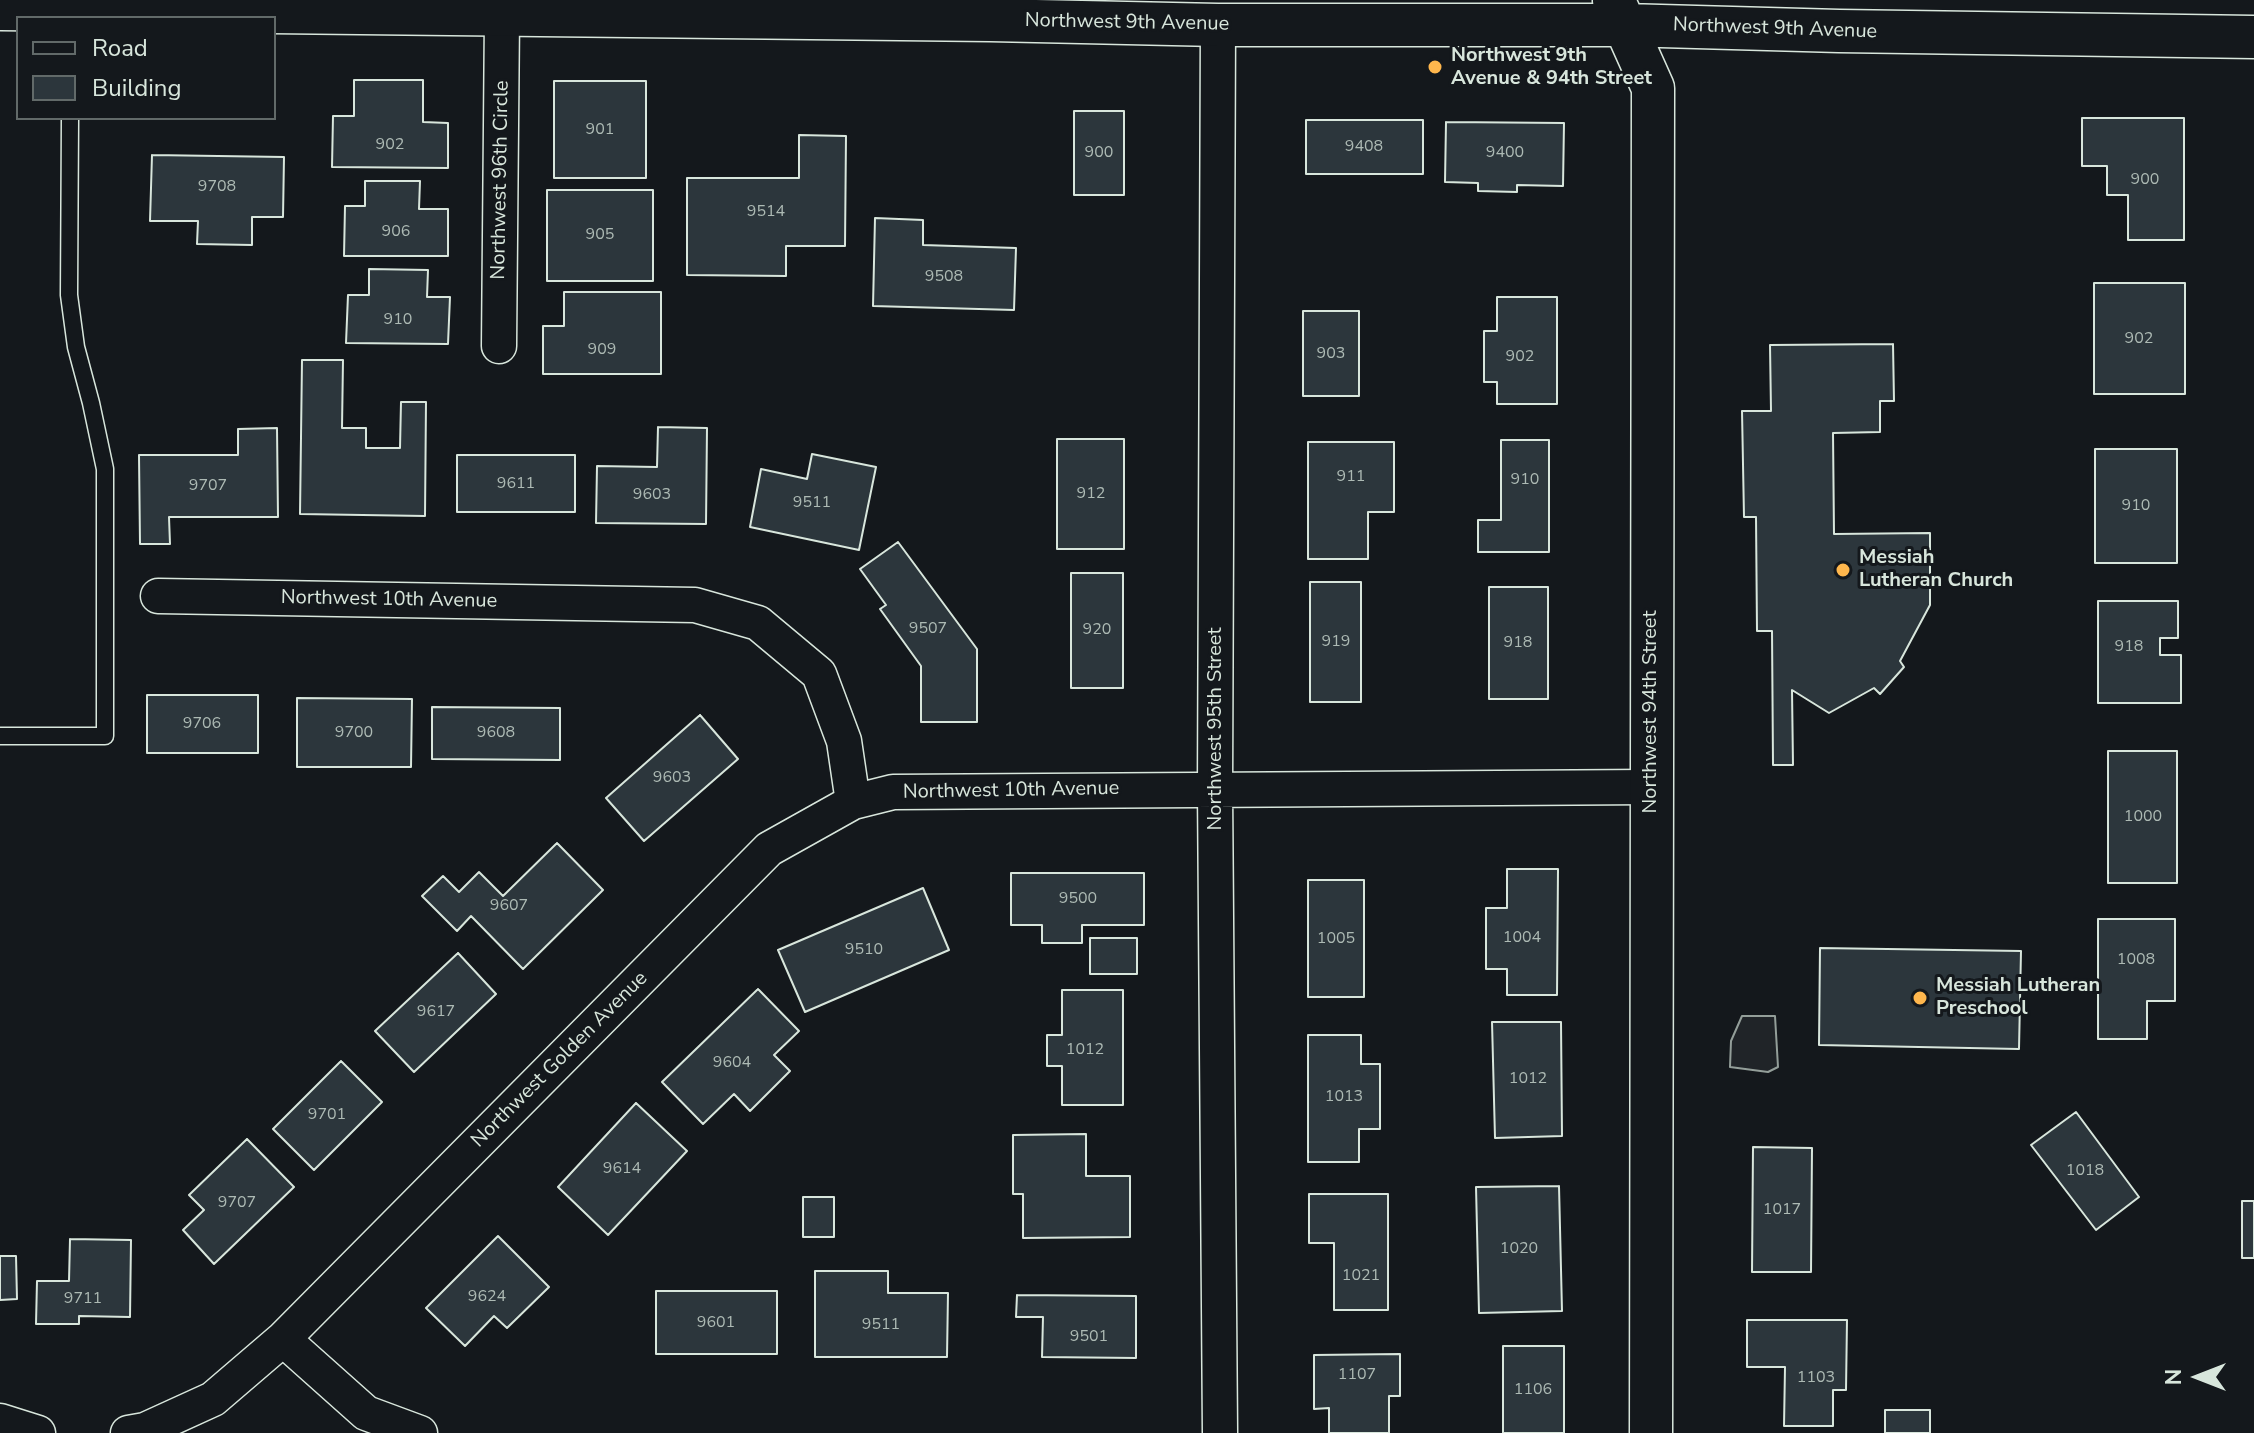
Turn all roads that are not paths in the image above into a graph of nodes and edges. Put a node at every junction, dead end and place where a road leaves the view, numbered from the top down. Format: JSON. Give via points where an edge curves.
{"nodes":[{"id":1,"x":0,"y":9,"type":"edge"},
{"id":2,"x":990,"y":10,"type":"edge"},
{"id":3,"x":1619,"y":12,"type":"edge"},
{"id":4,"x":71,"y":14,"type":"edge"},
{"id":5,"x":502,"y":15,"type":"junction"},
{"id":6,"x":1218,"y":25,"type":"junction"},
{"id":7,"x":2254,"y":37,"type":"edge"},
{"id":8,"x":70,"y":120,"type":"edge"},
{"id":9,"x":499,"y":346,"type":"dead end"},
{"id":10,"x":158,"y":596,"type":"dead end"},
{"id":11,"x":0,"y":736,"type":"edge"},
{"id":12,"x":1650,"y":787,"type":"junction"},
{"id":13,"x":1215,"y":789,"type":"junction"},
{"id":14,"x":853,"y":802,"type":"junction"},
{"id":15,"x":283,"y":1339,"type":"junction"},
{"id":16,"x":0,"y":1421,"type":"edge"},
{"id":17,"x":38,"y":1433,"type":"edge"},
{"id":18,"x":128,"y":1433,"type":"edge"},
{"id":19,"x":420,"y":1433,"type":"edge"},
{"id":20,"x":1220,"y":1433,"type":"edge"},
{"id":21,"x":1651,"y":1433,"type":"edge"}],
"edges":[{"from":1,"to":4,"type":"street","name":"Northwest 9th Avenue"},
{"from":2,"to":5,"type":"street","name":"Northwest 9th Avenue"},
{"from":2,"to":6,"type":"street","name":"Northwest 9th Avenue"},
{"from":3,"to":6,"type":"street","name":"Northwest 9th Avenue"},
{"from":3,"to":7,"type":"street","name":"Northwest 9th Avenue","via":[[1839,31]]},
{"from":3,"to":12,"type":"street","name":"Northwest 94th Street","via":[[1653,88]]},
{"from":4,"to":5,"type":"street","name":"Northwest 9th Avenue"},
{"from":5,"to":9,"type":"street","name":"Northwest 96th Circle"},
{"from":6,"to":13,"type":"street","name":"Northwest 95th Street"},
{"from":8,"to":11,"type":"lane","via":[[69,295],[105,469],[105,736]]},
{"from":10,"to":14,"type":"street","name":"Northwest 10th Avenue","via":[[695,605],[758,623],[819,674],[844,741]]},
{"from":12,"to":13,"type":"street","name":"Northwest 10th Avenue"},
{"from":12,"to":21,"type":"street","name":"Northwest 94th Street"},
{"from":13,"to":14,"type":"street","name":"Northwest 10th Avenue","via":[[893,792]]},
{"from":13,"to":20,"type":"street","name":"Northwest 95th Street"},
{"from":14,"to":15,"type":"street","name":"Northwest Golden Avenue","via":[[769,849]]},
{"from":15,"to":18,"type":"street","name":"Northwest Golden Avenue","via":[[213,1399]]},
{"from":15,"to":19,"type":"street","via":[[366,1413]]},
{"from":16,"to":17,"type":"street"}]}
